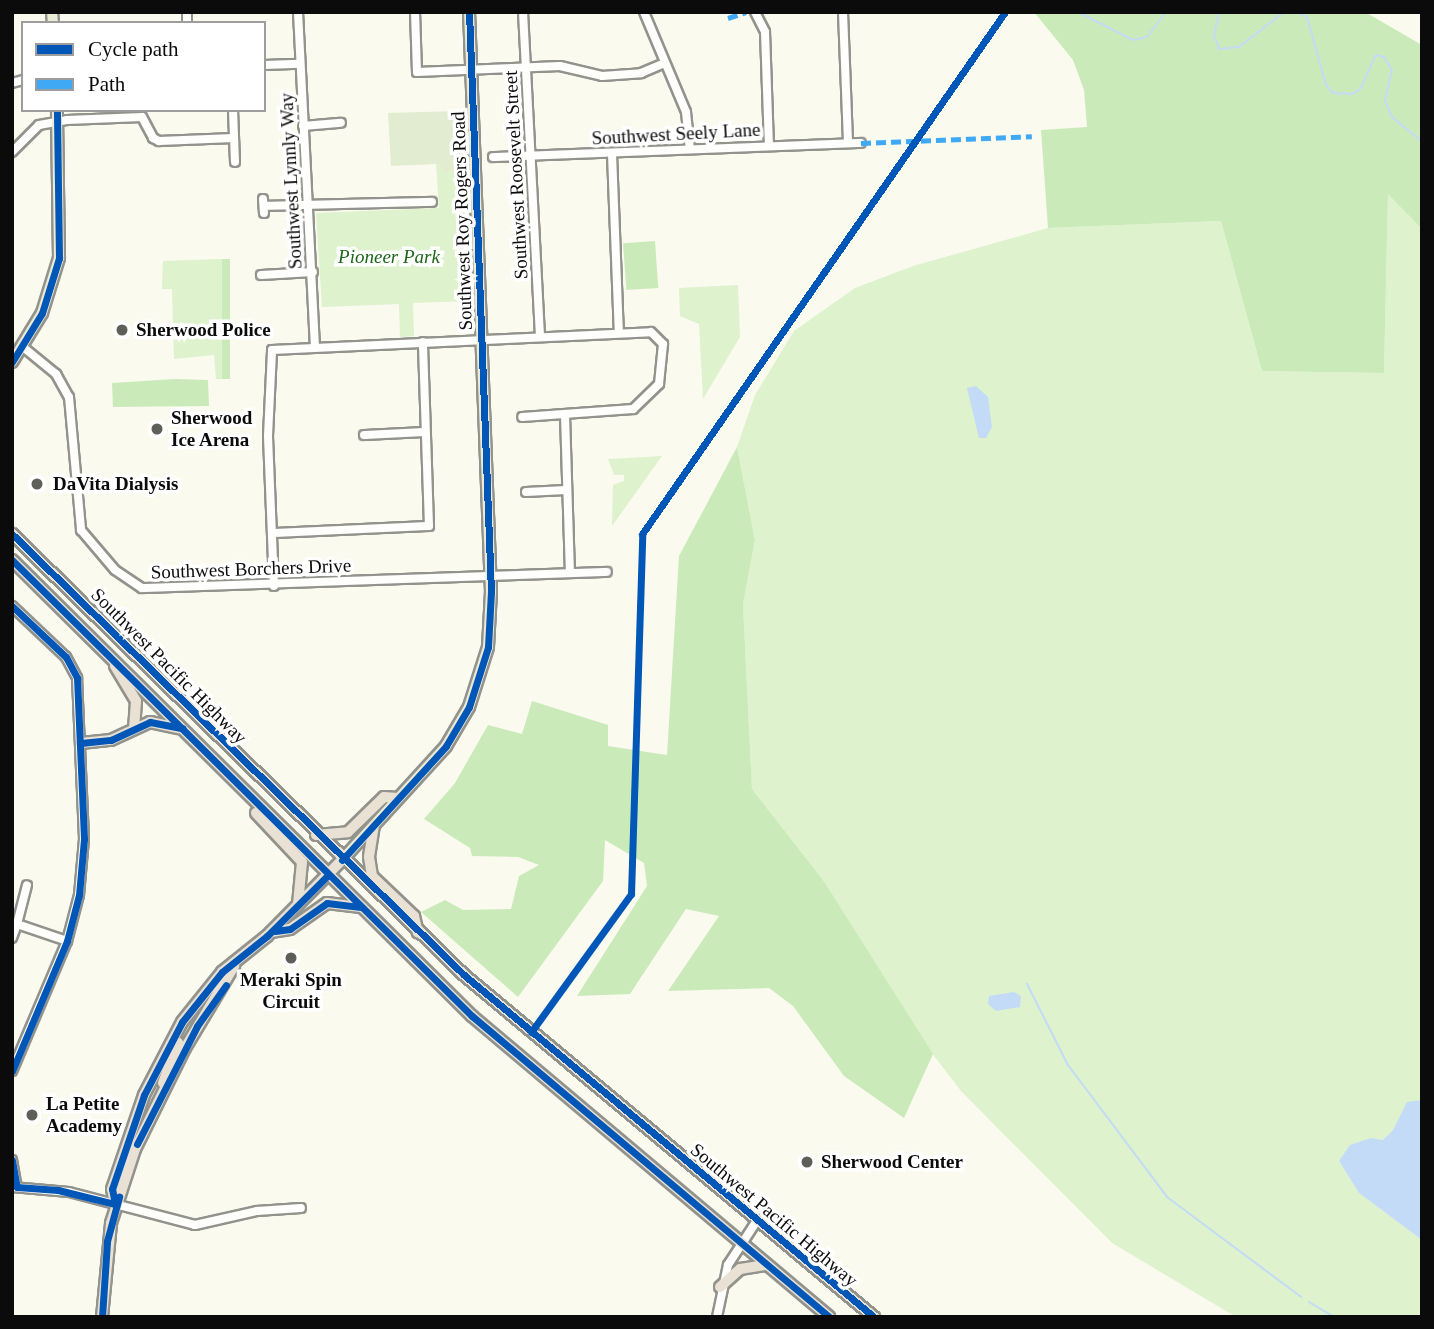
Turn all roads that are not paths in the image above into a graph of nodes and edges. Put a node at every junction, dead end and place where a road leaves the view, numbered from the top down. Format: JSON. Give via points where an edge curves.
{"nodes":[{"id":1,"x":298,"y":12,"type":"edge"},
{"id":2,"x":415,"y":12,"type":"edge"},
{"id":3,"x":469,"y":12,"type":"edge"},
{"id":4,"x":523,"y":12,"type":"edge"},
{"id":5,"x":644,"y":12,"type":"edge"},
{"id":6,"x":755,"y":12,"type":"edge"},
{"id":7,"x":843,"y":12,"type":"edge"},
{"id":8,"x":665,"y":63,"type":"junction"},
{"id":9,"x":300,"y":64,"type":"junction"},
{"id":10,"x":266,"y":65,"type":"edge"},
{"id":11,"x":526,"y":67,"type":"junction"},
{"id":12,"x":471,"y":70,"type":"junction"},
{"id":13,"x":233,"y":112,"type":"edge"},
{"id":14,"x":57,"y":116,"type":"edge"},
{"id":15,"x":341,"y":123,"type":"dead end"},
{"id":16,"x":303,"y":126,"type":"junction"},
{"id":17,"x":234,"y":138,"type":"junction"},
{"id":18,"x":848,"y":143,"type":"junction"},
{"id":19,"x":861,"y":143,"type":"dead end"},
{"id":20,"x":769,"y":146,"type":"junction"},
{"id":21,"x":690,"y":149,"type":"junction"},
{"id":22,"x":12,"y":152,"type":"edge"},
{"id":23,"x":612,"y":154,"type":"junction"},
{"id":24,"x":531,"y":155,"type":"junction"},
{"id":25,"x":493,"y":157,"type":"dead end"},
{"id":26,"x":235,"y":162,"type":"dead end"},
{"id":27,"x":432,"y":202,"type":"dead end"},
{"id":28,"x":306,"y":205,"type":"junction"},
{"id":29,"x":264,"y":206,"type":"dead end"},
{"id":30,"x":313,"y":272,"type":"junction"},
{"id":31,"x":261,"y":275,"type":"dead end"},
{"id":32,"x":619,"y":333,"type":"junction"},
{"id":33,"x":540,"y":337,"type":"junction"},
{"id":34,"x":482,"y":340,"type":"junction"},
{"id":35,"x":423,"y":342,"type":"junction"},
{"id":36,"x":23,"y":346,"type":"junction"},
{"id":37,"x":316,"y":348,"type":"junction"},
{"id":38,"x":12,"y":362,"type":"edge"},
{"id":39,"x":565,"y":415,"type":"junction"},
{"id":40,"x":523,"y":417,"type":"dead end"},
{"id":41,"x":425,"y":432,"type":"junction"},
{"id":42,"x":364,"y":435,"type":"dead end"},
{"id":43,"x":566,"y":490,"type":"junction"},
{"id":44,"x":526,"y":492,"type":"dead end"},
{"id":45,"x":273,"y":533,"type":"junction"},
{"id":46,"x":12,"y":534,"type":"edge"},
{"id":47,"x":12,"y":560,"type":"edge"},
{"id":48,"x":607,"y":572,"type":"dead end"},
{"id":49,"x":570,"y":573,"type":"junction"},
{"id":50,"x":491,"y":576,"type":"junction"},
{"id":51,"x":274,"y":586,"type":"junction"},
{"id":52,"x":12,"y":606,"type":"edge"},
{"id":53,"x":112,"y":659,"type":"junction"},
{"id":54,"x":134,"y":727,"type":"junction"},
{"id":55,"x":182,"y":728,"type":"junction"},
{"id":56,"x":81,"y":743,"type":"junction"},
{"id":57,"x":249,"y":796,"type":"junction"},
{"id":58,"x":398,"y":799,"type":"junction"},
{"id":59,"x":373,"y":825,"type":"junction"},
{"id":60,"x":316,"y":835,"type":"junction"},
{"id":61,"x":342,"y":860,"type":"junction"},
{"id":62,"x":328,"y":875,"type":"junction"},
{"id":63,"x":27,"y":886,"type":"dead end"},
{"id":64,"x":297,"y":906,"type":"junction"},
{"id":65,"x":362,"y":907,"type":"junction"},
{"id":66,"x":17,"y":924,"type":"junction"},
{"id":67,"x":271,"y":932,"type":"junction"},
{"id":68,"x":418,"y":933,"type":"junction"},
{"id":69,"x":12,"y":939,"type":"edge"},
{"id":70,"x":67,"y":941,"type":"junction"},
{"id":71,"x":234,"y":966,"type":"junction"},
{"id":72,"x":179,"y":1027,"type":"junction"},
{"id":73,"x":14,"y":1060,"type":"edge"},
{"id":74,"x":12,"y":1071,"type":"edge"},
{"id":75,"x":164,"y":1089,"type":"junction"},
{"id":76,"x":12,"y":1160,"type":"edge"},
{"id":77,"x":15,"y":1187,"type":"edge"},
{"id":78,"x":114,"y":1204,"type":"junction"},
{"id":79,"x":301,"y":1208,"type":"dead end"},
{"id":80,"x":755,"y":1222,"type":"junction"},
{"id":81,"x":740,"y":1243,"type":"junction"},
{"id":82,"x":765,"y":1265,"type":"junction"},
{"id":83,"x":720,"y":1287,"type":"junction"},
{"id":84,"x":102,"y":1317,"type":"edge"},
{"id":85,"x":717,"y":1317,"type":"edge"},
{"id":86,"x":829,"y":1317,"type":"edge"},
{"id":87,"x":874,"y":1317,"type":"edge"}],
"edges":[{"from":1,"to":9,"type":"street","name":"Southwest Lynnly Way"},
{"from":2,"to":12,"type":"street","via":[[417,72]]},
{"from":3,"to":12,"type":"main road","name":"Southwest Roy Rogers Road"},
{"from":4,"to":11,"type":"street","name":"Southwest Roosevelt Street"},
{"from":5,"to":8,"type":"street"},
{"from":6,"to":20,"type":"street","via":[[765,32]]},
{"from":7,"to":18,"type":"street"},
{"from":8,"to":11,"type":"street","via":[[641,73],[602,76],[560,66]]},
{"from":8,"to":21,"type":"street","via":[[688,118]]},
{"from":9,"to":10,"type":"street"},
{"from":9,"to":16,"type":"street","name":"Southwest Lynnly Way"},
{"from":11,"to":12,"type":"street"},
{"from":11,"to":24,"type":"street","name":"Southwest Roosevelt Street"},
{"from":12,"to":34,"type":"main road","name":"Southwest Roy Rogers Road"},
{"from":13,"to":17,"type":"street"},
{"from":14,"to":17,"type":"street","via":[[142,117],[159,141]]},
{"from":14,"to":22,"type":"street","via":[[39,125]]},
{"from":14,"to":36,"type":"main road","via":[[60,248],[49,294]]},
{"from":15,"to":16,"type":"street"},
{"from":16,"to":28,"type":"street","name":"Southwest Lynnly Way"},
{"from":17,"to":26,"type":"street"},
{"from":18,"to":19,"type":"street","name":"Southwest Seely Lane"},
{"from":18,"to":20,"type":"street","name":"Southwest Seely Lane"},
{"from":20,"to":21,"type":"street","name":"Southwest Seely Lane"},
{"from":21,"to":23,"type":"street","name":"Southwest Seely Lane"},
{"from":23,"to":24,"type":"street","name":"Southwest Seely Lane"},
{"from":23,"to":32,"type":"street"},
{"from":24,"to":25,"type":"street","name":"Southwest Seely Lane"},
{"from":24,"to":33,"type":"street","name":"Southwest Roosevelt Street"},
{"from":27,"to":28,"type":"street"},
{"from":28,"to":29,"type":"street"},
{"from":28,"to":30,"type":"street","name":"Southwest Lynnly Way"},
{"from":30,"to":31,"type":"street"},
{"from":30,"to":37,"type":"street","name":"Southwest Lynnly Way"},
{"from":32,"to":33,"type":"street"},
{"from":32,"to":39,"type":"street","via":[[659,336],[664,358],[659,384],[643,403],[625,412]]},
{"from":33,"to":34,"type":"street"},
{"from":34,"to":35,"type":"street"},
{"from":34,"to":50,"type":"main road","name":"Southwest Roy Rogers Road"},
{"from":35,"to":37,"type":"street"},
{"from":35,"to":41,"type":"street"},
{"from":36,"to":38,"type":"main road"},
{"from":36,"to":51,"type":"street","name":"Southwest Borchers Drive","via":[[56,374],[69,397],[78,524],[115,570],[130,583],[149,589]]},
{"from":37,"to":45,"type":"street","via":[[272,350],[268,436]]},
{"from":39,"to":40,"type":"street"},
{"from":39,"to":43,"type":"street"},
{"from":41,"to":42,"type":"street"},
{"from":41,"to":45,"type":"street","via":[[429,526]]},
{"from":43,"to":44,"type":"street"},
{"from":43,"to":49,"type":"street"},
{"from":45,"to":51,"type":"street"},
{"from":46,"to":60,"type":"highway","name":"Southwest Pacific Highway"},
{"from":47,"to":53,"type":"highway","name":"Southwest Pacific Highway"},
{"from":48,"to":49,"type":"street","name":"Southwest Borchers Drive"},
{"from":49,"to":50,"type":"street","name":"Southwest Borchers Drive"},
{"from":50,"to":51,"type":"street","name":"Southwest Borchers Drive"},
{"from":50,"to":58,"type":"main road","name":"Southwest Roy Rogers Road","via":[[488,647],[470,707],[438,758]]},
{"from":52,"to":56,"type":"street","via":[[73,668],[79,683]]},
{"from":53,"to":54,"type":"highway","via":[[136,701]]},
{"from":53,"to":55,"type":"highway","name":"Southwest Pacific Highway"},
{"from":54,"to":55,"type":"highway","via":[[153,722]]},
{"from":54,"to":56,"type":"highway","via":[[111,740]]},
{"from":55,"to":57,"type":"highway","name":"Southwest Pacific Highway"},
{"from":56,"to":70,"type":"street","via":[[83,861]]},
{"from":57,"to":62,"type":"highway","name":"Southwest Pacific Highway"},
{"from":57,"to":64,"type":"highway","via":[[250,807],[302,862]]},
{"from":58,"to":59,"type":"main road","name":"Southwest Roy Rogers Road"},
{"from":58,"to":60,"type":"highway","via":[[384,797],[342,834]]},
{"from":59,"to":61,"type":"main road","name":"Southwest Roy Rogers Road"},
{"from":59,"to":68,"type":"highway","via":[[372,876],[414,916]]},
{"from":60,"to":61,"type":"highway","name":"Southwest Pacific Highway"},
{"from":61,"to":62,"type":"highway"},
{"from":61,"to":68,"type":"highway","name":"Southwest Pacific Highway"},
{"from":62,"to":64,"type":"highway"},
{"from":62,"to":65,"type":"highway","name":"Southwest Pacific Highway"},
{"from":63,"to":66,"type":"street"},
{"from":64,"to":67,"type":"highway"},
{"from":65,"to":67,"type":"highway","via":[[327,904],[290,929]]},
{"from":65,"to":81,"type":"highway","name":"Southwest Pacific Highway","via":[[472,1016]]},
{"from":66,"to":69,"type":"street"},
{"from":66,"to":70,"type":"street"},
{"from":67,"to":71,"type":"highway"},
{"from":68,"to":80,"type":"highway","name":"Southwest Pacific Highway"},
{"from":70,"to":73,"type":"street"},
{"from":71,"to":72,"type":"highway","via":[[222,972]]},
{"from":71,"to":75,"type":"highway"},
{"from":72,"to":75,"type":"highway"},
{"from":72,"to":78,"type":"highway","via":[[151,1078],[130,1134],[112,1189]]},
{"from":73,"to":74,"type":"street"},
{"from":75,"to":78,"type":"highway"},
{"from":76,"to":77,"type":"street"},
{"from":77,"to":78,"type":"street","via":[[58,1190]]},
{"from":78,"to":79,"type":"street","via":[[195,1225],[257,1211]]},
{"from":78,"to":84,"type":"highway"},
{"from":80,"to":81,"type":"street"},
{"from":80,"to":87,"type":"highway","name":"Southwest Pacific Highway"},
{"from":81,"to":82,"type":"highway","name":"Southwest Pacific Highway"},
{"from":81,"to":83,"type":"street"},
{"from":82,"to":83,"type":"highway","via":[[740,1269]]},
{"from":82,"to":86,"type":"highway","name":"Southwest Pacific Highway"},
{"from":83,"to":85,"type":"street"}]}
